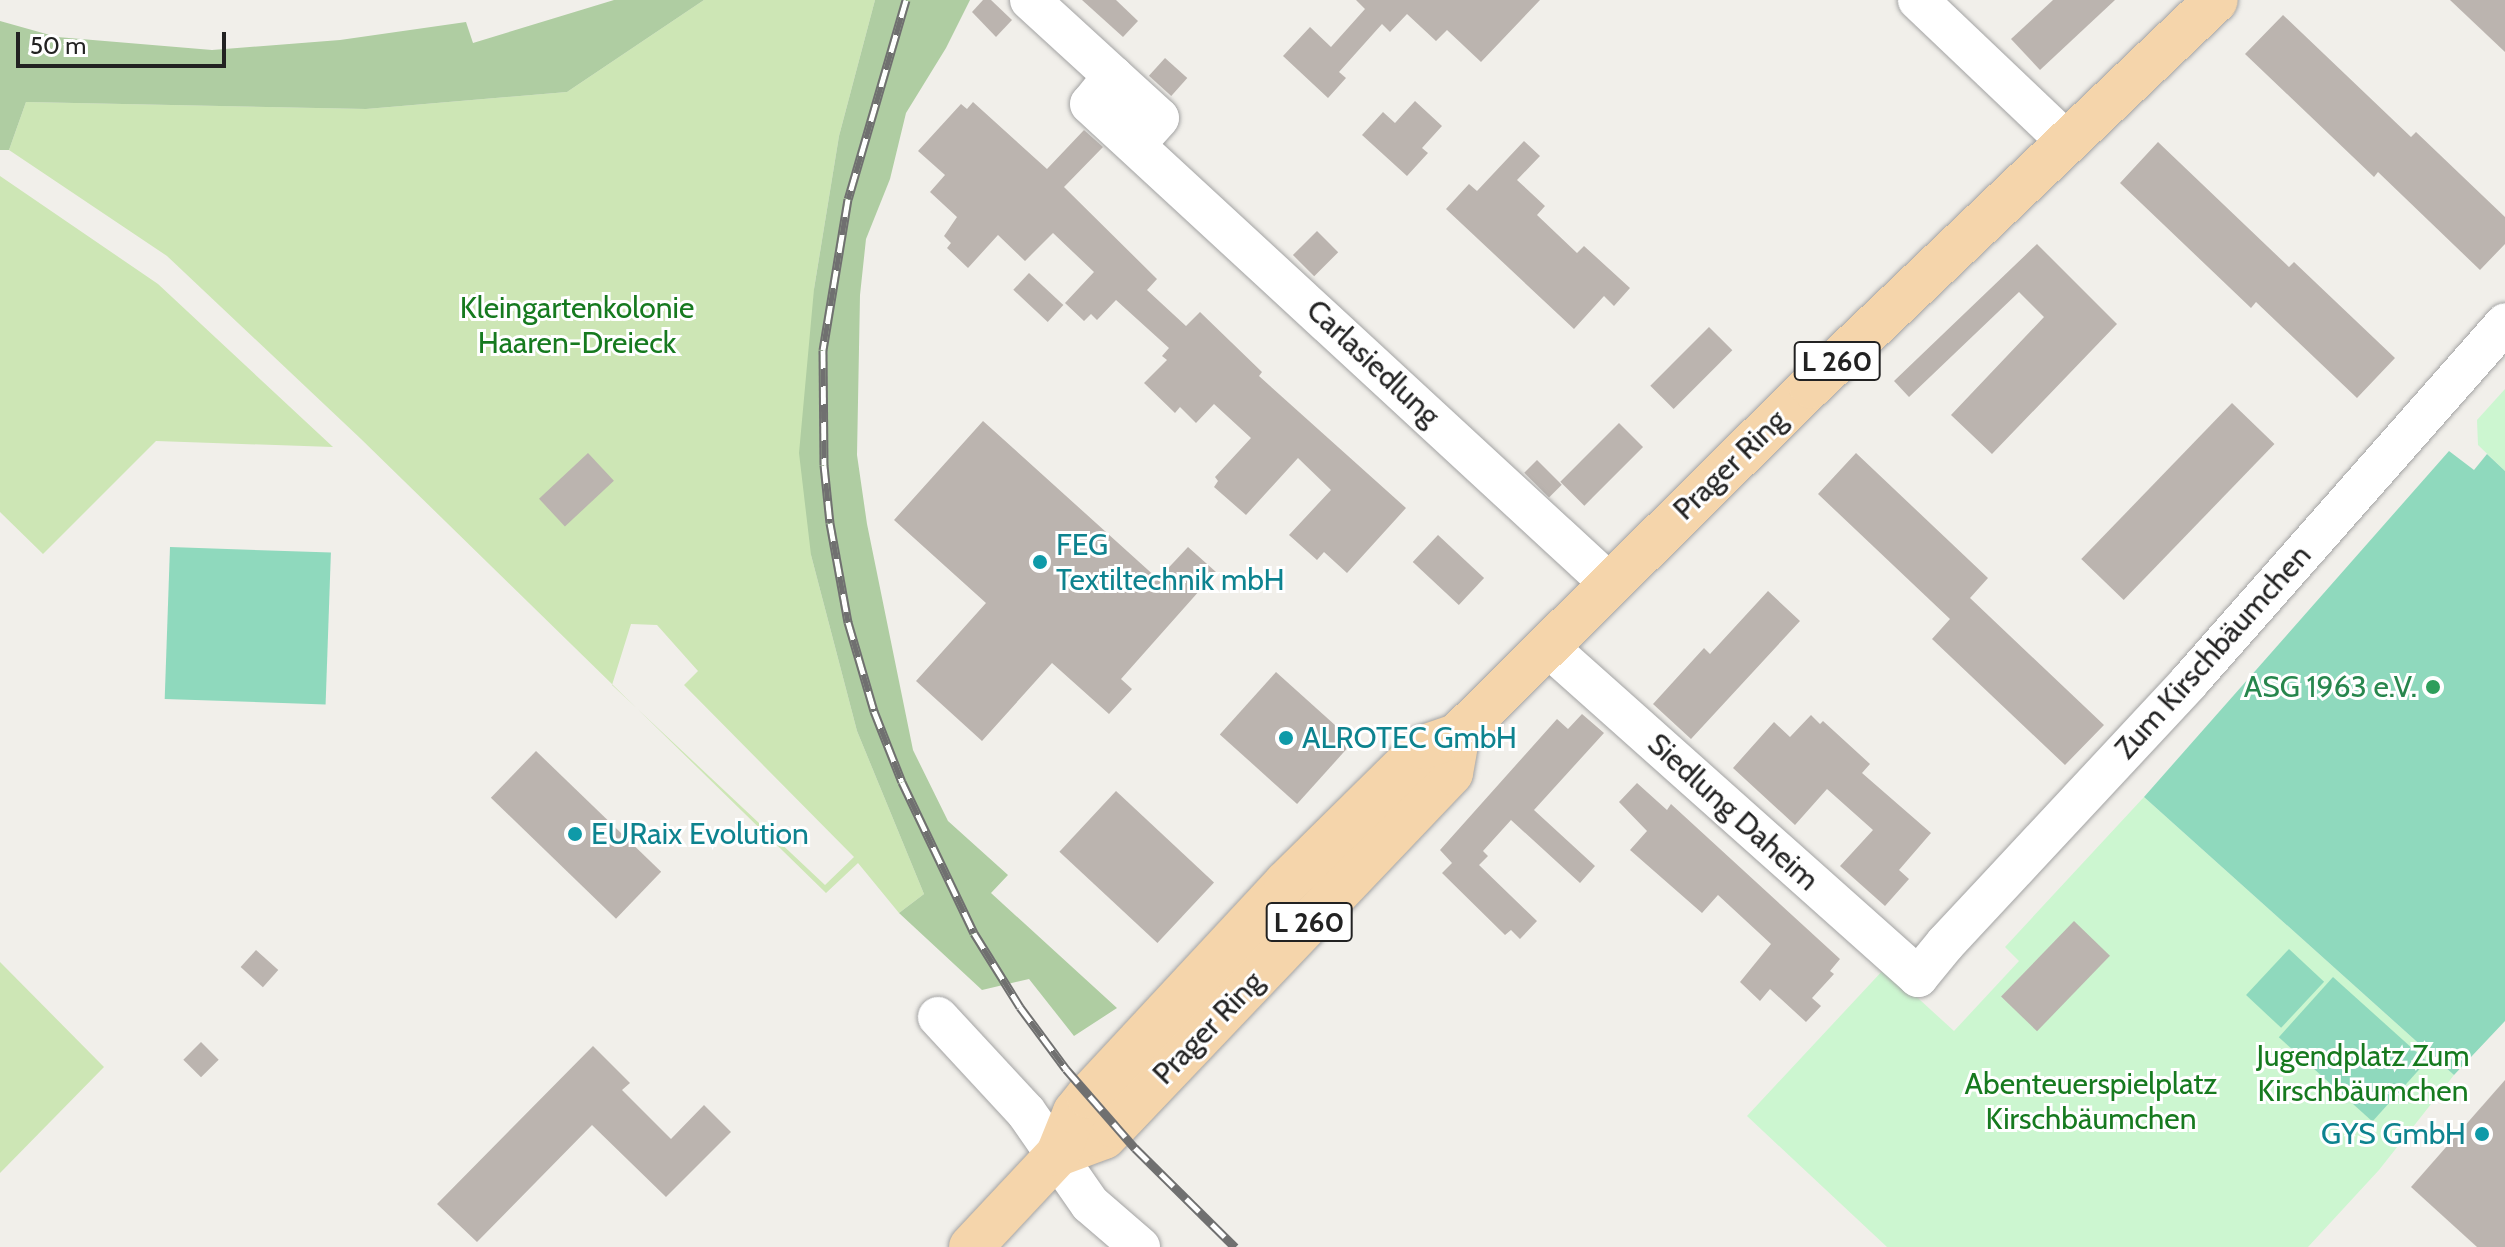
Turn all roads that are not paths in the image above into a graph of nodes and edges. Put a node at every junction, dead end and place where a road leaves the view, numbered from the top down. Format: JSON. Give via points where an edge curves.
{"nodes":[{"id":1,"x":1030,"y":0,"type":"edge"},
{"id":2,"x":1918,"y":0,"type":"edge"},
{"id":3,"x":2216,"y":0,"type":"edge"},
{"id":4,"x":2067,"y":142,"type":"junction"},
{"id":5,"x":2505,"y":323,"type":"edge"},
{"id":6,"x":1609,"y":583,"type":"junction"},
{"id":7,"x":1548,"y":647,"type":"junction"},
{"id":8,"x":1918,"y":977,"type":"joint"},
{"id":9,"x":938,"y":1017,"type":"dead end"},
{"id":10,"x":1058,"y":1154,"type":"junction"},
{"id":11,"x":971,"y":1247,"type":"edge"},
{"id":12,"x":1140,"y":1247,"type":"edge"}],
"edges":[{"from":1,"to":6,"type":"street","name":"Carlasiedlung","via":[[1113,76],[1090,104]]},
{"from":2,"to":4,"type":"street"},
{"from":3,"to":4,"type":"main road","name":"Prager Ring","number":"L 260"},
{"from":4,"to":6,"type":"main road","name":"Prager Ring","number":"L 260"},
{"from":5,"to":8,"type":"street","name":"Zum Kirschbäumchen","via":[[2189,682]]},
{"from":6,"to":7,"type":"main road","name":"Prager Ring","number":"L 260"},
{"from":7,"to":8,"type":"street","name":"Siedlung Daheim"},
{"from":7,"to":10,"type":"main road","name":"Prager Ring","number":"L 260","via":[[1458,735],[1424,747],[1286,883],[1088,1096],[1075,1112]]},
{"from":9,"to":10,"type":"street"},
{"from":10,"to":11,"type":"main road","name":"Prager Ring","number":"L 260"},
{"from":10,"to":12,"type":"street","via":[[1090,1204]]}]}
